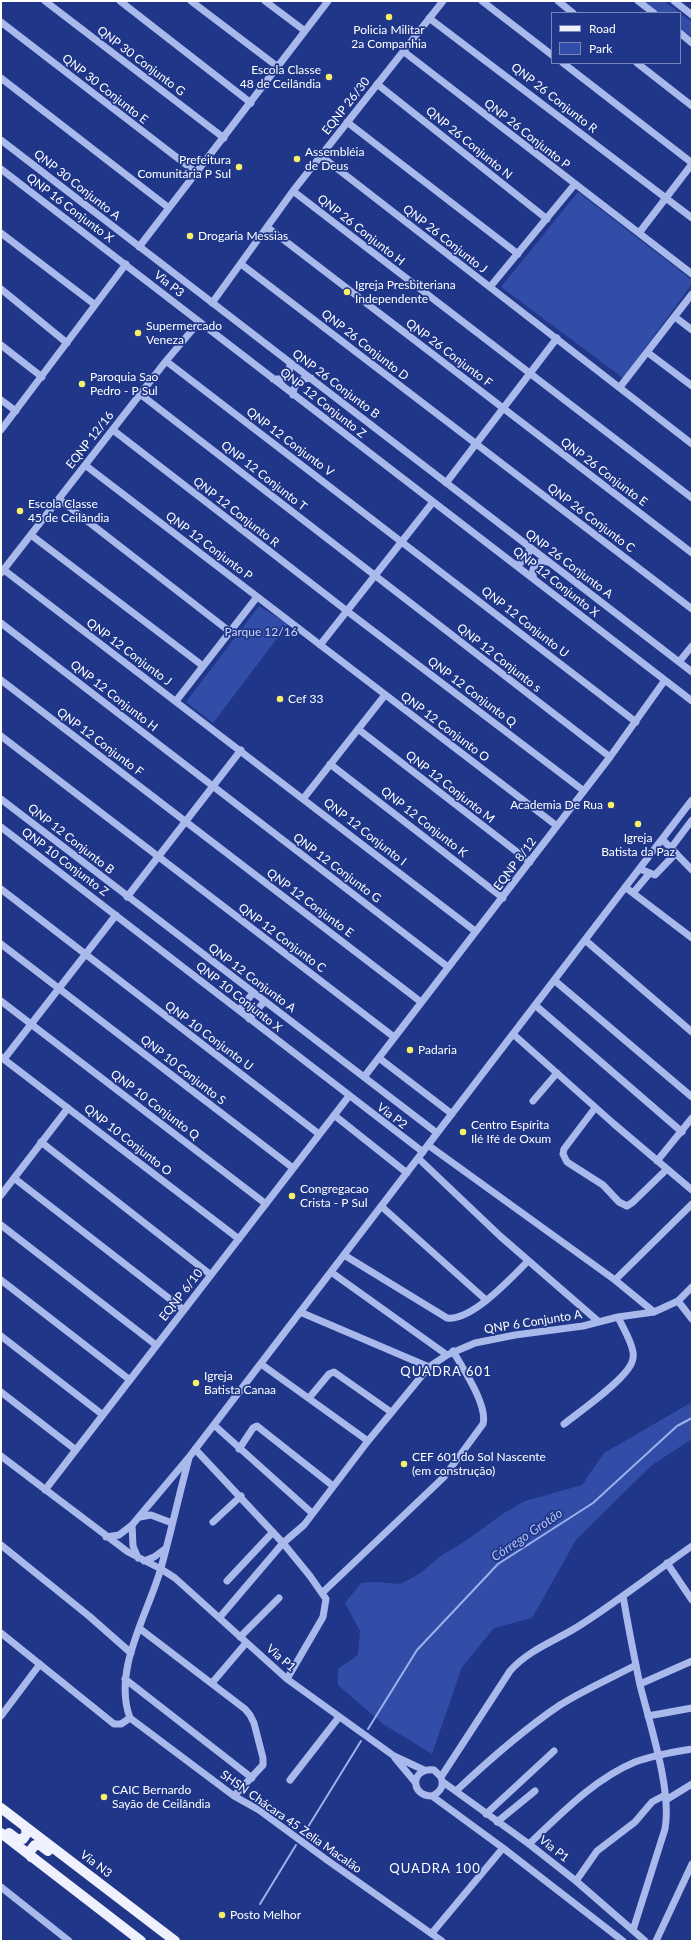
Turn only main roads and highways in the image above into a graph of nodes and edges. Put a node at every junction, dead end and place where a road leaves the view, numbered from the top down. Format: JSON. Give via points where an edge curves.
{"nodes":[{"id":1,"x":1,"y":1808,"type":"edge"},
{"id":2,"x":25,"y":1826,"type":"junction"},
{"id":3,"x":1,"y":1827,"type":"edge"},
{"id":4,"x":1,"y":1833,"type":"edge"},
{"id":5,"x":32,"y":1857,"type":"junction"},
{"id":6,"x":108,"y":1890,"type":"junction"},
{"id":7,"x":141,"y":1941,"type":"edge"},
{"id":8,"x":175,"y":1941,"type":"edge"}],
"edges":[{"from":1,"to":2,"type":"main road","name":"Via N3"},
{"from":2,"to":3,"type":"main road","via":[[28,1831],[20,1840]]},
{"from":2,"to":6,"type":"main road","name":"Via N3"},
{"from":4,"to":5,"type":"main road"},
{"from":5,"to":6,"type":"main road","via":[[31,1849],[35,1845],[40,1845],[81,1877]]},
{"from":5,"to":7,"type":"main road"},
{"from":6,"to":8,"type":"main road","name":"Via N3"}]}
